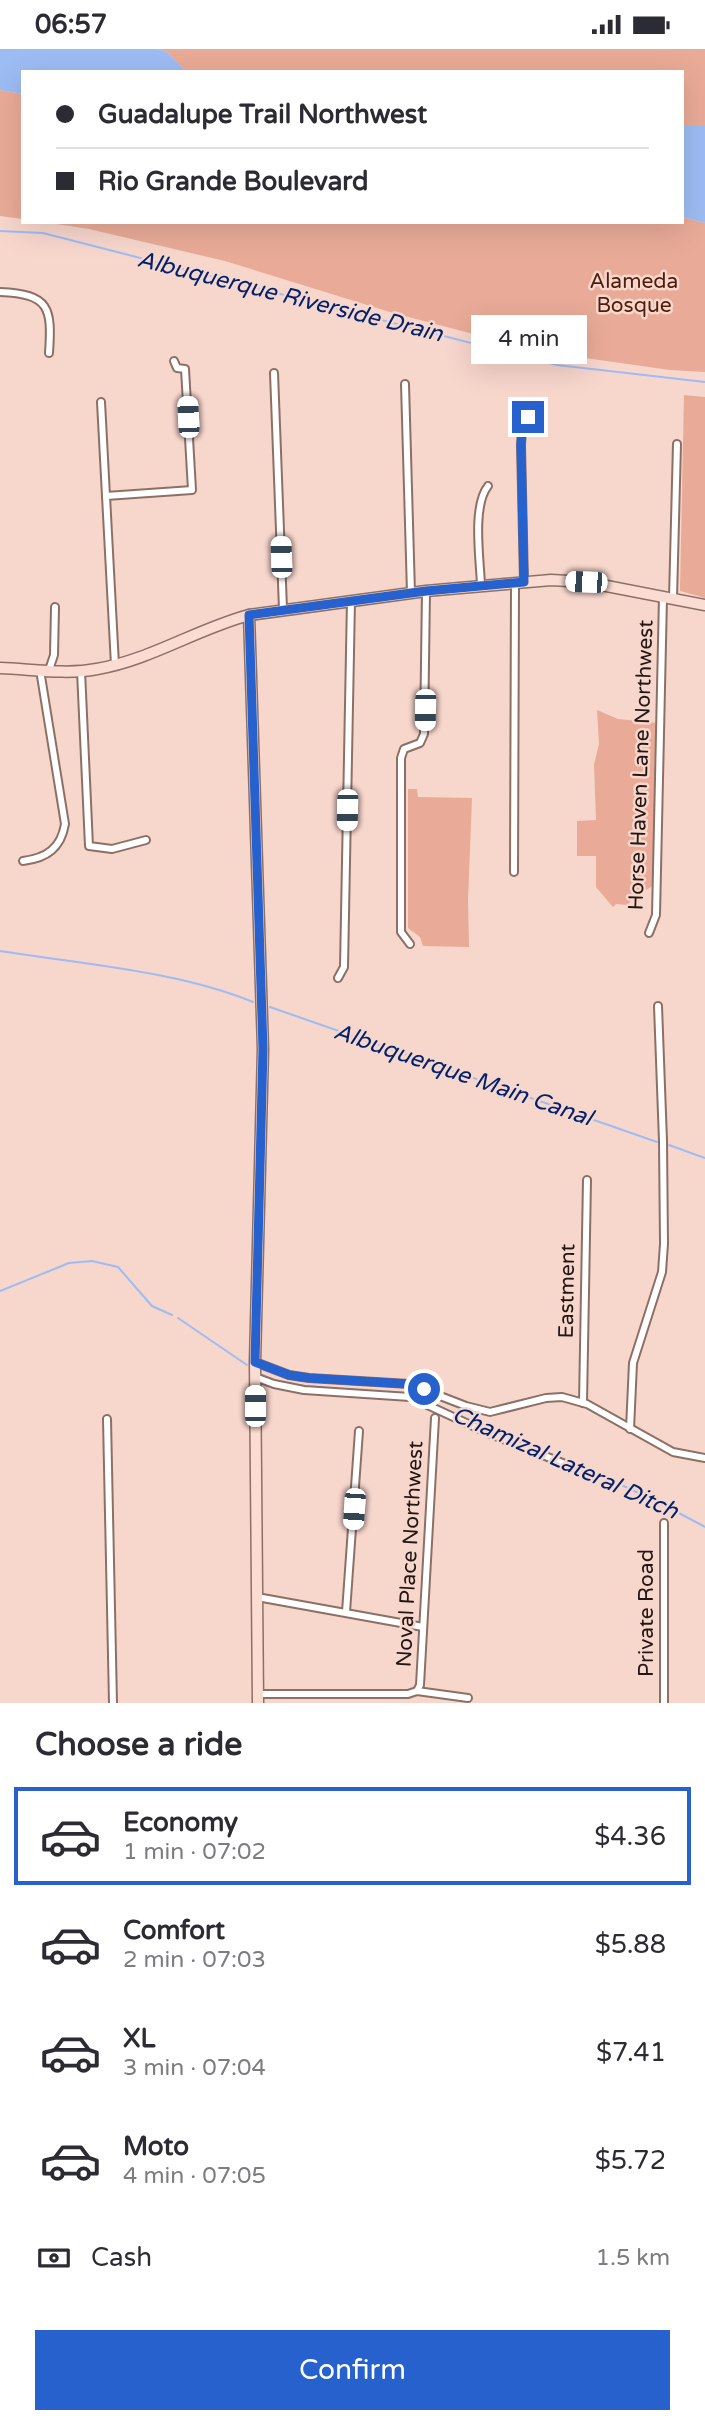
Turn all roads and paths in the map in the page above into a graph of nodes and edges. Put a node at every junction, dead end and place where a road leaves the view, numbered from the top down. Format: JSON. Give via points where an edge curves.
{"nodes":[{"id":1,"x":0,"y":292,"type":"edge"},
{"id":2,"x":49,"y":353,"type":"dead end"},
{"id":3,"x":174,"y":361,"type":"dead end"},
{"id":4,"x":274,"y":373,"type":"dead end"},
{"id":5,"x":405,"y":384,"type":"dead end"},
{"id":6,"x":101,"y":402,"type":"dead end"},
{"id":7,"x":528,"y":417,"type":"dead end"},
{"id":8,"x":677,"y":444,"type":"dead end"},
{"id":9,"x":488,"y":486,"type":"dead end"},
{"id":10,"x":106,"y":496,"type":"junction"},
{"id":11,"x":519,"y":582,"type":"junction"},
{"id":12,"x":481,"y":585,"type":"junction"},
{"id":13,"x":426,"y":591,"type":"junction"},
{"id":14,"x":411,"y":593,"type":"junction"},
{"id":15,"x":668,"y":597,"type":"junction"},
{"id":16,"x":351,"y":600,"type":"junction"},
{"id":17,"x":705,"y":605,"type":"edge"},
{"id":18,"x":55,"y":607,"type":"dead end"},
{"id":19,"x":283,"y":609,"type":"junction"},
{"id":20,"x":249,"y":615,"type":"junction"},
{"id":21,"x":115,"y":666,"type":"junction"},
{"id":22,"x":0,"y":668,"type":"edge"},
{"id":23,"x":45,"y":670,"type":"junction"},
{"id":24,"x":81,"y":671,"type":"junction"},
{"id":25,"x":146,"y":840,"type":"dead end"},
{"id":26,"x":23,"y":861,"type":"dead end"},
{"id":27,"x":514,"y":872,"type":"dead end"},
{"id":28,"x":649,"y":933,"type":"dead end"},
{"id":29,"x":410,"y":944,"type":"dead end"},
{"id":30,"x":338,"y":978,"type":"dead end"},
{"id":31,"x":658,"y":1006,"type":"dead end"},
{"id":32,"x":587,"y":1180,"type":"dead end"},
{"id":33,"x":255,"y":1362,"type":"junction"},
{"id":34,"x":255,"y":1377,"type":"junction"},
{"id":35,"x":583,"y":1403,"type":"junction"},
{"id":36,"x":435,"y":1418,"type":"dead end"},
{"id":37,"x":107,"y":1419,"type":"dead end"},
{"id":38,"x":630,"y":1429,"type":"junction"},
{"id":39,"x":359,"y":1431,"type":"dead end"},
{"id":40,"x":705,"y":1458,"type":"edge"},
{"id":41,"x":565,"y":1464,"type":"dead end"},
{"id":42,"x":663,"y":1524,"type":"dead end"},
{"id":43,"x":257,"y":1597,"type":"junction"},
{"id":44,"x":346,"y":1612,"type":"junction"},
{"id":45,"x":423,"y":1627,"type":"junction"},
{"id":46,"x":417,"y":1691,"type":"junction"},
{"id":47,"x":468,"y":1698,"type":"dead end"},
{"id":48,"x":258,"y":1699,"type":"edge"},
{"id":49,"x":113,"y":1703,"type":"edge"},
{"id":50,"x":664,"y":1703,"type":"edge"}],
"edges":[{"from":1,"to":2,"type":"street","via":[[37,298],[47,307]]},
{"from":3,"to":10,"type":"street","via":[[177,368],[185,369],[191,490]]},
{"from":4,"to":19,"type":"street"},
{"from":5,"to":14,"type":"street"},
{"from":6,"to":10,"type":"street"},
{"from":7,"to":11,"type":"street","via":[[521,445]]},
{"from":8,"to":15,"type":"street","name":"Horse Haven Lane Northwest"},
{"from":9,"to":12,"type":"street","via":[[479,508]]},
{"from":10,"to":21,"type":"street"},
{"from":11,"to":12,"type":"street"},
{"from":11,"to":15,"type":"street","via":[[586,582]]},
{"from":11,"to":27,"type":"street"},
{"from":12,"to":13,"type":"street"},
{"from":13,"to":14,"type":"street"},
{"from":13,"to":29,"type":"street","via":[[424,734],[421,743],[404,749],[401,758],[401,932]]},
{"from":14,"to":16,"type":"street"},
{"from":15,"to":17,"type":"street"},
{"from":15,"to":28,"type":"street","name":"Horse Haven Lane Northwest","via":[[656,915]]},
{"from":16,"to":19,"type":"street"},
{"from":16,"to":30,"type":"street","via":[[344,967]]},
{"from":18,"to":23,"type":"street","via":[[54,655]]},
{"from":19,"to":20,"type":"street"},
{"from":20,"to":21,"type":"street"},
{"from":20,"to":33,"type":"street","via":[[263,1049]]},
{"from":21,"to":24,"type":"street"},
{"from":22,"to":23,"type":"street"},
{"from":23,"to":24,"type":"street"},
{"from":23,"to":26,"type":"street","via":[[65,824],[57,847],[38,859]]},
{"from":24,"to":25,"type":"street","via":[[89,846],[111,849]]},
{"from":31,"to":38,"type":"street","via":[[664,1244],[662,1272],[633,1363]]},
{"from":32,"to":35,"type":"street","name":"Eastment"},
{"from":33,"to":34,"type":"street"},
{"from":33,"to":35,"type":"street","via":[[299,1376],[409,1384],[490,1412],[546,1398]]},
{"from":34,"to":41,"type":"street","via":[[304,1390],[410,1397]]},
{"from":34,"to":43,"type":"street"},
{"from":35,"to":38,"type":"street"},
{"from":36,"to":45,"type":"street","name":"Noval Place Northwest"},
{"from":37,"to":49,"type":"street"},
{"from":38,"to":40,"type":"street","via":[[673,1452]]},
{"from":39,"to":44,"type":"street"},
{"from":42,"to":50,"type":"street","name":"Private Road"},
{"from":43,"to":44,"type":"street"},
{"from":43,"to":48,"type":"street"},
{"from":44,"to":45,"type":"street"},
{"from":45,"to":46,"type":"street","name":"Noval Place Northwest"},
{"from":46,"to":47,"type":"street"},
{"from":46,"to":48,"type":"street"}]}
